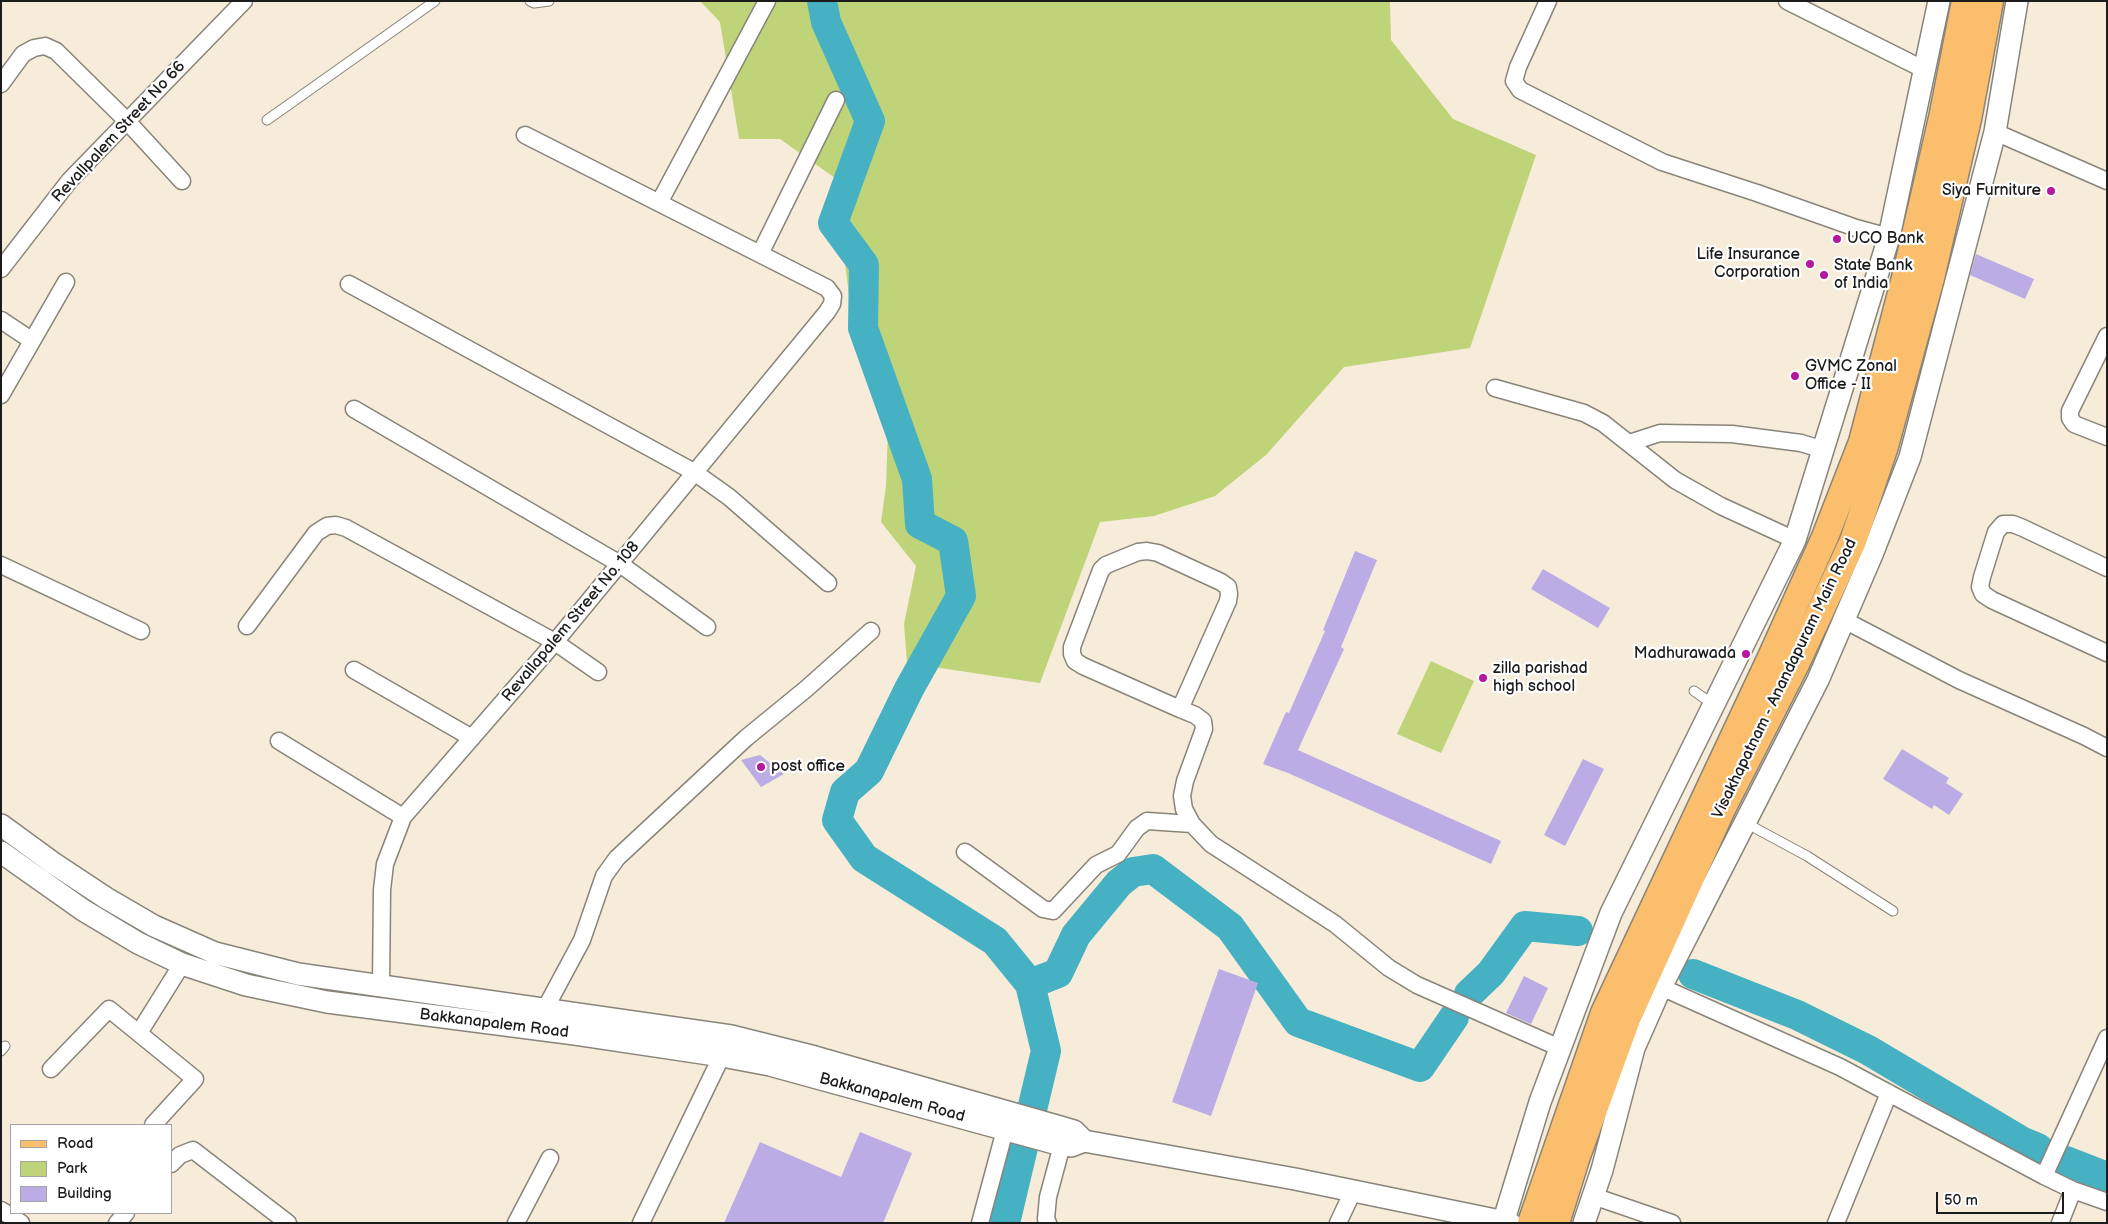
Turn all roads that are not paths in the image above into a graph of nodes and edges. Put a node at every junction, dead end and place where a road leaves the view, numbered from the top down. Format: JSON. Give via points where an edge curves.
{"nodes":[{"id":1,"x":244,"y":1,"type":"edge"},
{"id":2,"x":435,"y":1,"type":"edge"},
{"id":3,"x":530,"y":1,"type":"edge"},
{"id":4,"x":549,"y":1,"type":"edge"},
{"id":5,"x":767,"y":1,"type":"edge"},
{"id":6,"x":1548,"y":1,"type":"edge"},
{"id":7,"x":1787,"y":1,"type":"edge"},
{"id":8,"x":1939,"y":1,"type":"edge"},
{"id":9,"x":1965,"y":1,"type":"edge"},
{"id":10,"x":1990,"y":1,"type":"edge"},
{"id":11,"x":2017,"y":1,"type":"edge"},
{"id":12,"x":1925,"y":70,"type":"junction"},
{"id":13,"x":1,"y":84,"type":"edge"},
{"id":14,"x":836,"y":100,"type":"dead end"},
{"id":15,"x":267,"y":120,"type":"dead end"},
{"id":16,"x":127,"y":121,"type":"junction"},
{"id":17,"x":1995,"y":132,"type":"junction"},
{"id":18,"x":524,"y":135,"type":"dead end"},
{"id":19,"x":182,"y":181,"type":"dead end"},
{"id":20,"x":2107,"y":181,"type":"edge"},
{"id":21,"x":658,"y":203,"type":"junction"},
{"id":22,"x":1889,"y":236,"type":"junction"},
{"id":23,"x":760,"y":254,"type":"junction"},
{"id":24,"x":1,"y":269,"type":"edge"},
{"id":25,"x":66,"y":282,"type":"dead end"},
{"id":26,"x":349,"y":284,"type":"dead end"},
{"id":27,"x":1,"y":320,"type":"edge"},
{"id":28,"x":2107,"y":336,"type":"edge"},
{"id":29,"x":31,"y":340,"type":"junction"},
{"id":30,"x":1495,"y":388,"type":"dead end"},
{"id":31,"x":1,"y":395,"type":"edge"},
{"id":32,"x":354,"y":409,"type":"dead end"},
{"id":33,"x":2107,"y":437,"type":"edge"},
{"id":34,"x":1629,"y":443,"type":"junction"},
{"id":35,"x":1824,"y":450,"type":"junction"},
{"id":36,"x":694,"y":472,"type":"junction"},
{"id":37,"x":1795,"y":540,"type":"junction"},
{"id":38,"x":620,"y":564,"type":"junction"},
{"id":39,"x":1,"y":565,"type":"edge"},
{"id":40,"x":2107,"y":568,"type":"edge"},
{"id":41,"x":828,"y":583,"type":"dead end"},
{"id":42,"x":1844,"y":620,"type":"junction"},
{"id":43,"x":247,"y":626,"type":"dead end"},
{"id":44,"x":707,"y":627,"type":"dead end"},
{"id":45,"x":871,"y":630,"type":"dead end"},
{"id":46,"x":141,"y":631,"type":"dead end"},
{"id":47,"x":555,"y":642,"type":"junction"},
{"id":48,"x":2107,"y":653,"type":"edge"},
{"id":49,"x":354,"y":670,"type":"dead end"},
{"id":50,"x":598,"y":672,"type":"dead end"},
{"id":51,"x":1694,"y":691,"type":"dead end"},
{"id":52,"x":1714,"y":705,"type":"junction"},
{"id":53,"x":1180,"y":709,"type":"junction"},
{"id":54,"x":477,"y":732,"type":"junction"},
{"id":55,"x":279,"y":741,"type":"dead end"},
{"id":56,"x":2107,"y":748,"type":"edge"},
{"id":57,"x":1714,"y":801,"type":"junction"},
{"id":58,"x":404,"y":816,"type":"junction"},
{"id":59,"x":1744,"y":822,"type":"junction"},
{"id":60,"x":1192,"y":824,"type":"junction"},
{"id":61,"x":1,"y":825,"type":"edge"},
{"id":62,"x":1,"y":852,"type":"edge"},
{"id":63,"x":965,"y":852,"type":"dead end"},
{"id":64,"x":1893,"y":912,"type":"dead end"},
{"id":65,"x":182,"y":964,"type":"junction"},
{"id":66,"x":381,"y":986,"type":"junction"},
{"id":67,"x":1662,"y":987,"type":"junction"},
{"id":68,"x":545,"y":1009,"type":"junction"},
{"id":69,"x":139,"y":1033,"type":"junction"},
{"id":70,"x":731,"y":1036,"type":"junction"},
{"id":71,"x":2107,"y":1038,"type":"edge"},
{"id":72,"x":1560,"y":1048,"type":"junction"},
{"id":73,"x":722,"y":1056,"type":"junction"},
{"id":74,"x":51,"y":1069,"type":"dead end"},
{"id":75,"x":1889,"y":1093,"type":"junction"},
{"id":76,"x":154,"y":1124,"type":"edge"},
{"id":77,"x":1013,"y":1126,"type":"junction"},
{"id":78,"x":1058,"y":1138,"type":"junction"},
{"id":79,"x":550,"y":1158,"type":"dead end"},
{"id":80,"x":172,"y":1163,"type":"edge"},
{"id":81,"x":2044,"y":1176,"type":"junction"},
{"id":82,"x":2073,"y":1190,"type":"junction"},
{"id":83,"x":1353,"y":1191,"type":"junction"},
{"id":84,"x":1593,"y":1196,"type":"junction"},
{"id":85,"x":2107,"y":1202,"type":"edge"},
{"id":86,"x":1,"y":1210,"type":"edge"},
{"id":87,"x":1505,"y":1222,"type":"edge"},
{"id":88,"x":21,"y":1223,"type":"edge"},
{"id":89,"x":288,"y":1223,"type":"edge"},
{"id":90,"x":516,"y":1223,"type":"edge"},
{"id":91,"x":642,"y":1223,"type":"edge"},
{"id":92,"x":980,"y":1223,"type":"edge"},
{"id":93,"x":1048,"y":1223,"type":"edge"},
{"id":94,"x":1338,"y":1223,"type":"edge"},
{"id":95,"x":1531,"y":1223,"type":"edge"},
{"id":96,"x":1556,"y":1223,"type":"edge"},
{"id":97,"x":1584,"y":1223,"type":"edge"},
{"id":98,"x":1672,"y":1223,"type":"edge"},
{"id":99,"x":1836,"y":1223,"type":"edge"},
{"id":100,"x":2060,"y":1223,"type":"edge"}],
"edges":[{"from":1,"to":16,"type":"street","name":"Revallpalem Street No 66"},
{"from":2,"to":15,"type":"lane"},
{"from":3,"to":4,"type":"lane"},
{"from":5,"to":21,"type":"street"},
{"from":6,"to":22,"type":"street","via":[[1518,67],[1514,81],[1520,90],[1662,162],[1856,228]]},
{"from":7,"to":12,"type":"street"},
{"from":8,"to":12,"type":"street"},
{"from":9,"to":57,"type":"main road","name":"Visakhapatnam - Anandapuram Main Road","via":[[1906,274],[1862,442]]},
{"from":10,"to":57,"type":"main road","name":"Visakhapatnam - Anandapuram Main Road","via":[[1968,119],[1934,268],[1882,455],[1853,540],[1795,666]]},
{"from":11,"to":17,"type":"street"},
{"from":12,"to":22,"type":"street"},
{"from":13,"to":16,"type":"street","via":[[24,54],[45,46],[56,52]]},
{"from":14,"to":23,"type":"street"},
{"from":16,"to":19,"type":"street"},
{"from":16,"to":24,"type":"street","name":"Revallpalem Street No 66","via":[[70,180]]},
{"from":17,"to":20,"type":"street"},
{"from":17,"to":42,"type":"street","via":[[1910,457]]},
{"from":18,"to":21,"type":"street"},
{"from":21,"to":23,"type":"street"},
{"from":22,"to":35,"type":"street"},
{"from":23,"to":36,"type":"street","name":"Revallapalem Street No. 108","via":[[827,288],[833,296],[832,304]]},
{"from":25,"to":29,"type":"street"},
{"from":26,"to":36,"type":"street"},
{"from":27,"to":29,"type":"street"},
{"from":28,"to":33,"type":"street","via":[[2070,411],[2070,418],[2074,424]]},
{"from":29,"to":31,"type":"street"},
{"from":30,"to":34,"type":"street","via":[[1584,413]]},
{"from":32,"to":38,"type":"street"},
{"from":34,"to":35,"type":"street","via":[[1660,433],[1732,434],[1801,443]]},
{"from":34,"to":37,"type":"street","via":[[1674,480]]},
{"from":35,"to":37,"type":"street"},
{"from":36,"to":38,"type":"street","name":"Revallapalem Street No. 108"},
{"from":36,"to":41,"type":"street","via":[[729,496]]},
{"from":37,"to":52,"type":"street"},
{"from":38,"to":44,"type":"street"},
{"from":38,"to":47,"type":"street","name":"Revallapalem Street No. 108"},
{"from":39,"to":46,"type":"street"},
{"from":40,"to":48,"type":"street","via":[[2023,528],[2003,524],[1996,532],[1980,587],[1983,594],[1992,600]]},
{"from":42,"to":56,"type":"street","via":[[1959,680]]},
{"from":42,"to":59,"type":"street","via":[[1818,680]]},
{"from":43,"to":47,"type":"street","via":[[316,533],[336,525]]},
{"from":45,"to":68,"type":"street","via":[[746,738],[617,858],[604,876],[587,928]]},
{"from":47,"to":50,"type":"street"},
{"from":47,"to":54,"type":"street","name":"Revallapalem Street No. 108"},
{"from":49,"to":54,"type":"street"},
{"from":51,"to":52,"type":"lane"},
{"from":52,"to":72,"type":"street","via":[[1611,912]]},
{"from":53,"to":53,"type":"street","via":[[1083,666],[1075,661],[1072,654],[1101,570],[1138,552],[1158,552],[1228,587],[1228,601]]},
{"from":53,"to":60,"type":"street","via":[[1203,721],[1204,729],[1182,796]]},
{"from":54,"to":58,"type":"street","name":"Revallapalem Street No. 108"},
{"from":55,"to":58,"type":"street"},
{"from":57,"to":95,"type":"main road","name":"Visakhapatnam - Anandapuram Main Road","via":[[1604,1013]]},
{"from":57,"to":96,"type":"main road","name":"Visakhapatnam - Anandapuram Main Road","via":[[1627,1018]]},
{"from":58,"to":66,"type":"street","name":"Revallapalem Street No. 108","via":[[385,864]]},
{"from":59,"to":64,"type":"lane","via":[[1807,856]]},
{"from":59,"to":67,"type":"street"},
{"from":60,"to":63,"type":"street","via":[[1147,821],[1137,828],[1118,854],[1096,865],[1053,911],[1043,909]]},
{"from":60,"to":72,"type":"street","via":[[1211,844],[1335,924],[1389,968],[1418,985]]},
{"from":61,"to":66,"type":"street","via":[[106,898],[154,926],[214,953],[298,974]]},
{"from":62,"to":65,"type":"street","name":"Bakkanapalem Road","via":[[83,910]]},
{"from":65,"to":69,"type":"street"},
{"from":65,"to":73,"type":"street","name":"Bakkanapalem Road","via":[[246,985],[327,1002]]},
{"from":66,"to":68,"type":"street"},
{"from":67,"to":75,"type":"street","via":[[1840,1067]]},
{"from":67,"to":84,"type":"street","via":[[1634,1048]]},
{"from":68,"to":70,"type":"street"},
{"from":69,"to":74,"type":"street","via":[[109,1009]]},
{"from":69,"to":76,"type":"street","via":[[195,1080]]},
{"from":70,"to":73,"type":"street"},
{"from":70,"to":77,"type":"street","via":[[814,1057]]},
{"from":71,"to":81,"type":"street"},
{"from":72,"to":87,"type":"street","via":[[1540,1102]]},
{"from":73,"to":77,"type":"street","name":"Bakkanapalem Road"},
{"from":73,"to":91,"type":"street"},
{"from":75,"to":81,"type":"street"},
{"from":75,"to":99,"type":"street"},
{"from":77,"to":78,"type":"street"},
{"from":77,"to":92,"type":"street"},
{"from":78,"to":83,"type":"street","via":[[1074,1131],[1084,1141]]},
{"from":78,"to":93,"type":"street","via":[[1048,1198]]},
{"from":79,"to":90,"type":"street"},
{"from":80,"to":89,"type":"street","via":[[180,1155],[193,1150]]},
{"from":81,"to":82,"type":"street"},
{"from":82,"to":85,"type":"street"},
{"from":82,"to":100,"type":"street"},
{"from":83,"to":87,"type":"street"},
{"from":83,"to":94,"type":"street"},
{"from":84,"to":97,"type":"street"},
{"from":84,"to":98,"type":"street"},
{"from":86,"to":88,"type":"street"}]}
